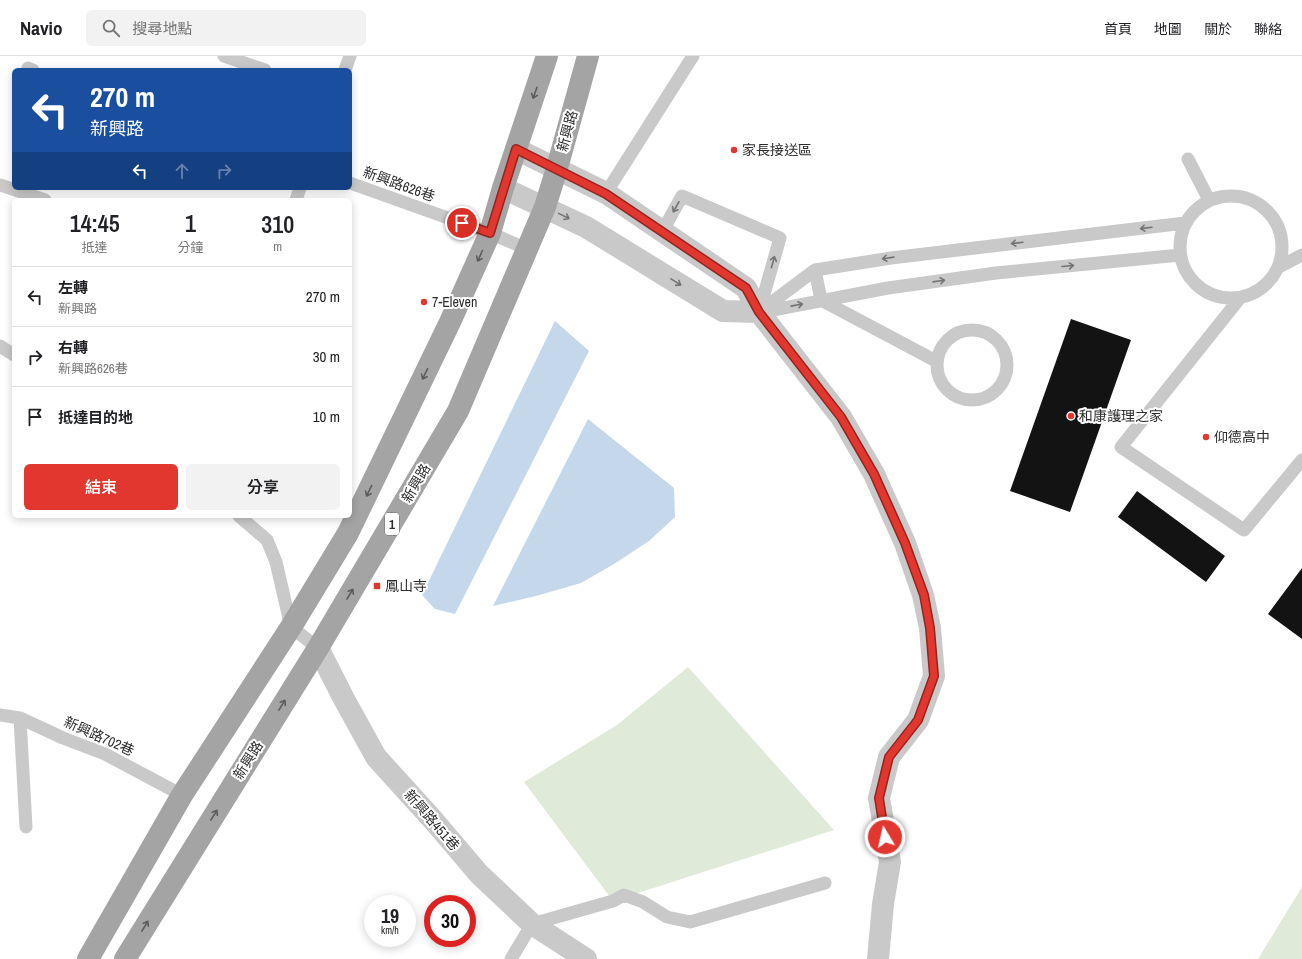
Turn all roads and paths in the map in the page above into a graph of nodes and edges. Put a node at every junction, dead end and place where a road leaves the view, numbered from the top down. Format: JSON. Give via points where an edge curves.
{"nodes":[{"id":1,"x":224,"y":56,"type":"edge"},
{"id":2,"x":350,"y":56,"type":"edge"},
{"id":3,"x":547,"y":56,"type":"edge"},
{"id":4,"x":588,"y":56,"type":"edge"},
{"id":5,"x":693,"y":56,"type":"edge"},
{"id":6,"x":259,"y":68,"type":"edge"},
{"id":7,"x":346,"y":68,"type":"edge"},
{"id":8,"x":516,"y":149,"type":"junction"},
{"id":9,"x":1188,"y":159,"type":"dead end"},
{"id":10,"x":557,"y":168,"type":"junction"},
{"id":11,"x":352,"y":184,"type":"edge"},
{"id":12,"x":0,"y":185,"type":"edge"},
{"id":13,"x":503,"y":188,"type":"junction"},
{"id":14,"x":12,"y":189,"type":"edge"},
{"id":15,"x":15,"y":190,"type":"edge"},
{"id":16,"x":606,"y":194,"type":"junction"},
{"id":17,"x":39,"y":198,"type":"edge"},
{"id":18,"x":1209,"y":200,"type":"junction"},
{"id":19,"x":545,"y":207,"type":"junction"},
{"id":20,"x":1185,"y":223,"type":"junction"},
{"id":21,"x":662,"y":232,"type":"junction"},
{"id":22,"x":490,"y":233,"type":"junction"},
{"id":23,"x":527,"y":249,"type":"junction"},
{"id":24,"x":1180,"y":255,"type":"junction"},
{"id":25,"x":1302,"y":256,"type":"edge"},
{"id":26,"x":1278,"y":267,"type":"junction"},
{"id":27,"x":815,"y":270,"type":"junction"},
{"id":28,"x":1240,"y":298,"type":"junction"},
{"id":29,"x":821,"y":300,"type":"junction"},
{"id":30,"x":759,"y":312,"type":"junction"},
{"id":31,"x":0,"y":346,"type":"edge"},
{"id":32,"x":12,"y":354,"type":"edge"},
{"id":33,"x":936,"y":361,"type":"junction"},
{"id":34,"x":1302,"y":460,"type":"edge"},
{"id":35,"x":241,"y":518,"type":"edge"},
{"id":36,"x":291,"y":627,"type":"junction"},
{"id":37,"x":318,"y":648,"type":"junction"},
{"id":38,"x":0,"y":715,"type":"edge"},
{"id":39,"x":20,"y":718,"type":"junction"},
{"id":40,"x":182,"y":795,"type":"junction"},
{"id":41,"x":26,"y":827,"type":"dead end"},
{"id":42,"x":825,"y":883,"type":"dead end"},
{"id":43,"x":532,"y":924,"type":"junction"},
{"id":44,"x":88,"y":959,"type":"edge"},
{"id":45,"x":125,"y":959,"type":"edge"},
{"id":46,"x":511,"y":959,"type":"edge"},
{"id":47,"x":586,"y":959,"type":"edge"},
{"id":48,"x":878,"y":959,"type":"edge"}],
"edges":[{"from":1,"to":6,"type":"lane"},
{"from":2,"to":7,"type":"lane"},
{"from":3,"to":8,"type":"main road","one_way":true},
{"from":4,"to":10,"type":"main road","name":"新興路","number":"1"},
{"from":5,"to":16,"type":"lane"},
{"from":8,"to":10,"type":"street"},
{"from":8,"to":13,"type":"main road"},
{"from":9,"to":18,"type":"lane"},
{"from":10,"to":16,"type":"street"},
{"from":10,"to":19,"type":"main road","name":"新興路","number":"1"},
{"from":11,"to":22,"type":"lane","name":"新興路626巷"},
{"from":12,"to":14,"type":"lane"},
{"from":13,"to":19,"type":"street"},
{"from":13,"to":22,"type":"main road"},
{"from":15,"to":17,"type":"lane"},
{"from":16,"to":21,"type":"street"},
{"from":18,"to":20,"type":"lane","via":[[1194,210]]},
{"from":18,"to":26,"type":"lane","via":[[1227,195],[1245,197],[1261,204],[1273,216],[1281,233],[1283,250]]},
{"from":19,"to":23,"type":"main road","name":"新興路","number":"1"},
{"from":19,"to":30,"type":"street","one_way":true,"via":[[586,227],[723,311]]},
{"from":20,"to":24,"type":"lane","via":[[1180,238]]},
{"from":20,"to":27,"type":"lane","one_way":true,"via":[[890,258]]},
{"from":21,"to":30,"type":"street","via":[[746,288]]},
{"from":30,"to":21,"type":"lane","one_way":true,"via":[[780,238],[682,196]]},
{"from":22,"to":23,"type":"lane","name":"新興路626巷"},
{"from":22,"to":36,"type":"main road","one_way":true,"via":[[348,533]]},
{"from":37,"to":23,"type":"main road","name":"新興路","number":"1","one_way":true,"via":[[458,411]]},
{"from":24,"to":28,"type":"lane","via":[[1185,270],[1194,284],[1208,293],[1224,298]]},
{"from":29,"to":24,"type":"lane","one_way":true,"via":[[996,273]]},
{"from":25,"to":26,"type":"lane"},
{"from":26,"to":28,"type":"lane","via":[[1269,282],[1256,292]]},
{"from":27,"to":29,"type":"lane"},
{"from":27,"to":30,"type":"lane"},
{"from":28,"to":34,"type":"lane","via":[[1121,447],[1244,530]]},
{"from":30,"to":29,"type":"lane","one_way":true},
{"from":29,"to":33,"type":"lane"},
{"from":30,"to":48,"type":"street","via":[[841,417],[874,474],[908,550],[924,595],[934,676],[918,720],[889,757],[879,798],[890,862]]},
{"from":31,"to":32,"type":"lane"},
{"from":33,"to":33,"type":"lane","via":[[937,373],[942,384],[950,393],[970,400],[981,399],[999,387],[1008,366],[1001,343],[981,330],[968,329],[957,332],[947,339]]},
{"from":35,"to":36,"type":"lane","via":[[267,540],[276,562]]},
{"from":36,"to":37,"type":"lane"},
{"from":36,"to":40,"type":"main road"},
{"from":37,"to":43,"type":"street","name":"新興路451巷","via":[[376,757],[478,874]]},
{"from":45,"to":37,"type":"main road","name":"新興路","number":"1","one_way":true},
{"from":38,"to":39,"type":"lane","name":"新興路702巷"},
{"from":39,"to":40,"type":"lane","name":"新興路702巷","via":[[105,754]]},
{"from":39,"to":41,"type":"lane"},
{"from":40,"to":44,"type":"main road"},
{"from":42,"to":43,"type":"lane","via":[[690,922],[667,917],[643,902],[624,895],[613,901]]},
{"from":43,"to":46,"type":"lane"},
{"from":43,"to":47,"type":"street","name":"新興路451巷"}]}
